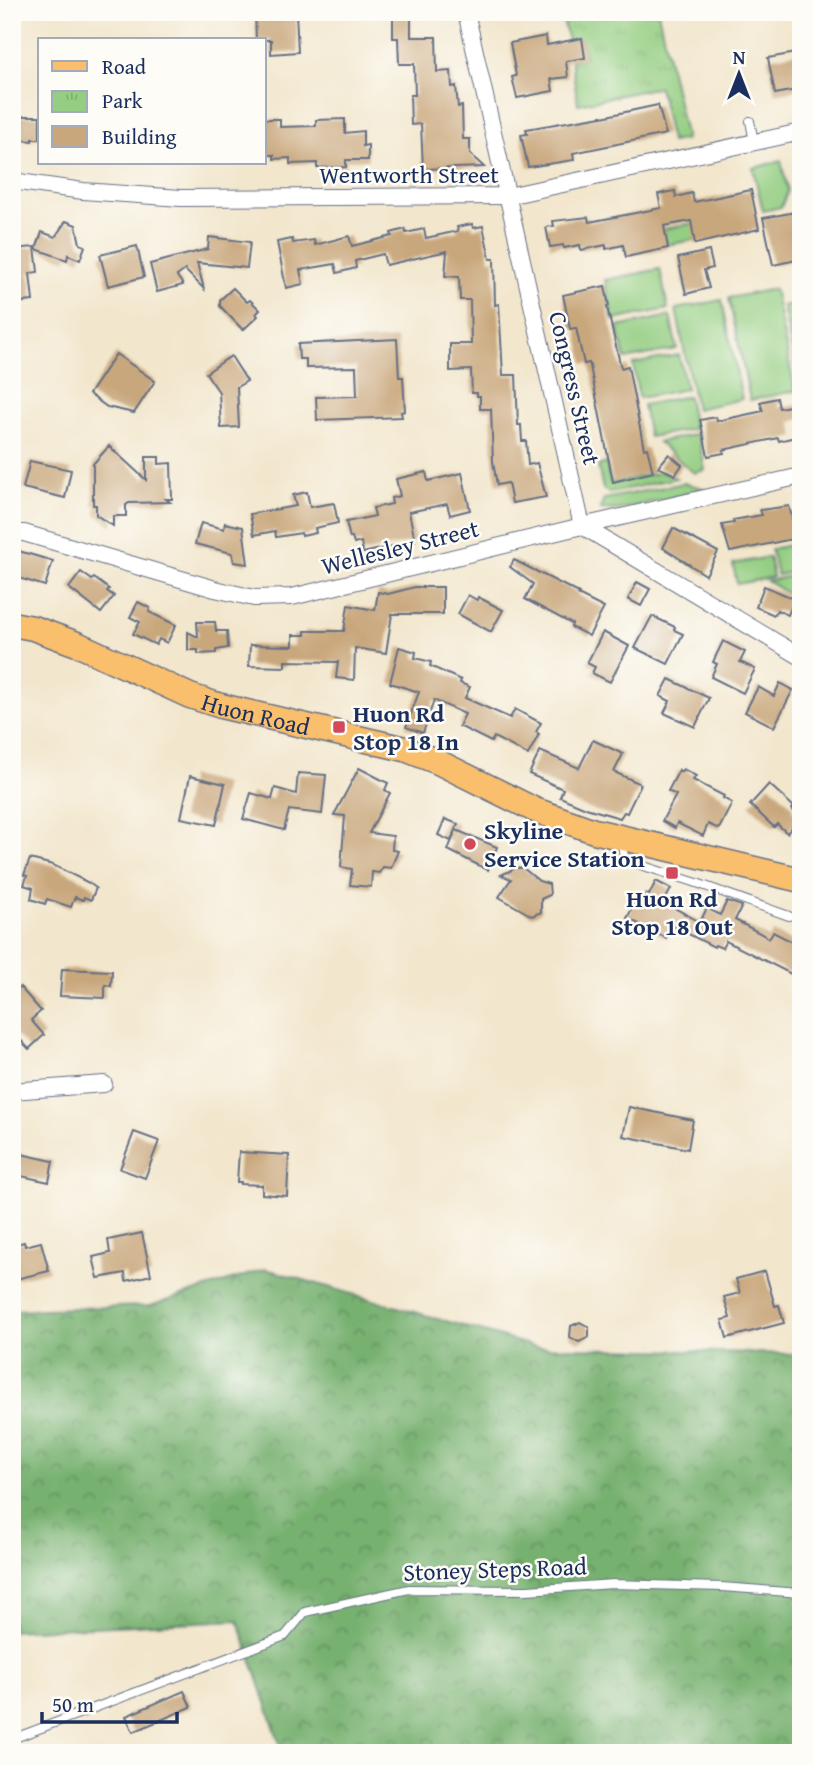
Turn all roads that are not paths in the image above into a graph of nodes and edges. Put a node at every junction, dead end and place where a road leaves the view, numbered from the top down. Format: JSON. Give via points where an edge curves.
{"nodes":[{"id":1,"x":466,"y":12,"type":"edge"},
{"id":2,"x":750,"y":121,"type":"dead end"},
{"id":3,"x":801,"y":132,"type":"edge"},
{"id":4,"x":754,"y":142,"type":"junction"},
{"id":5,"x":12,"y":181,"type":"edge"},
{"id":6,"x":508,"y":196,"type":"junction"},
{"id":7,"x":801,"y":476,"type":"edge"},
{"id":8,"x":582,"y":526,"type":"junction"},
{"id":9,"x":12,"y":533,"type":"edge"},
{"id":10,"x":12,"y":624,"type":"edge"},
{"id":11,"x":801,"y":657,"type":"edge"},
{"id":12,"x":620,"y":838,"type":"junction"},
{"id":13,"x":801,"y":880,"type":"edge"},
{"id":14,"x":789,"y":916,"type":"dead end"},
{"id":15,"x":104,"y":1084,"type":"dead end"},
{"id":16,"x":12,"y":1091,"type":"edge"},
{"id":17,"x":801,"y":1593,"type":"edge"},
{"id":18,"x":12,"y":1739,"type":"edge"}],
"edges":[{"from":1,"to":6,"type":"street","name":"Congress Street"},
{"from":2,"to":4,"type":"lane"},
{"from":3,"to":4,"type":"street","name":"Wentworth Street"},
{"from":4,"to":6,"type":"street","name":"Wentworth Street"},
{"from":5,"to":6,"type":"street","name":"Wentworth Street","via":[[181,198]]},
{"from":6,"to":8,"type":"street","name":"Congress Street"},
{"from":7,"to":8,"type":"street","name":"Wellesley Street"},
{"from":8,"to":9,"type":"street","name":"Wellesley Street","via":[[292,597],[254,598]]},
{"from":8,"to":11,"type":"street"},
{"from":10,"to":12,"type":"main road","name":"Huon Road","via":[[77,643],[221,706],[405,749],[535,810]]},
{"from":12,"to":13,"type":"main road","name":"Huon Road"},
{"from":12,"to":14,"type":"lane","via":[[624,856],[634,863]]},
{"from":15,"to":16,"type":"street"},
{"from":17,"to":18,"type":"lane","name":"Stoney Steps Road","via":[[613,1584],[527,1590],[409,1589],[305,1612],[285,1636]]}]}
